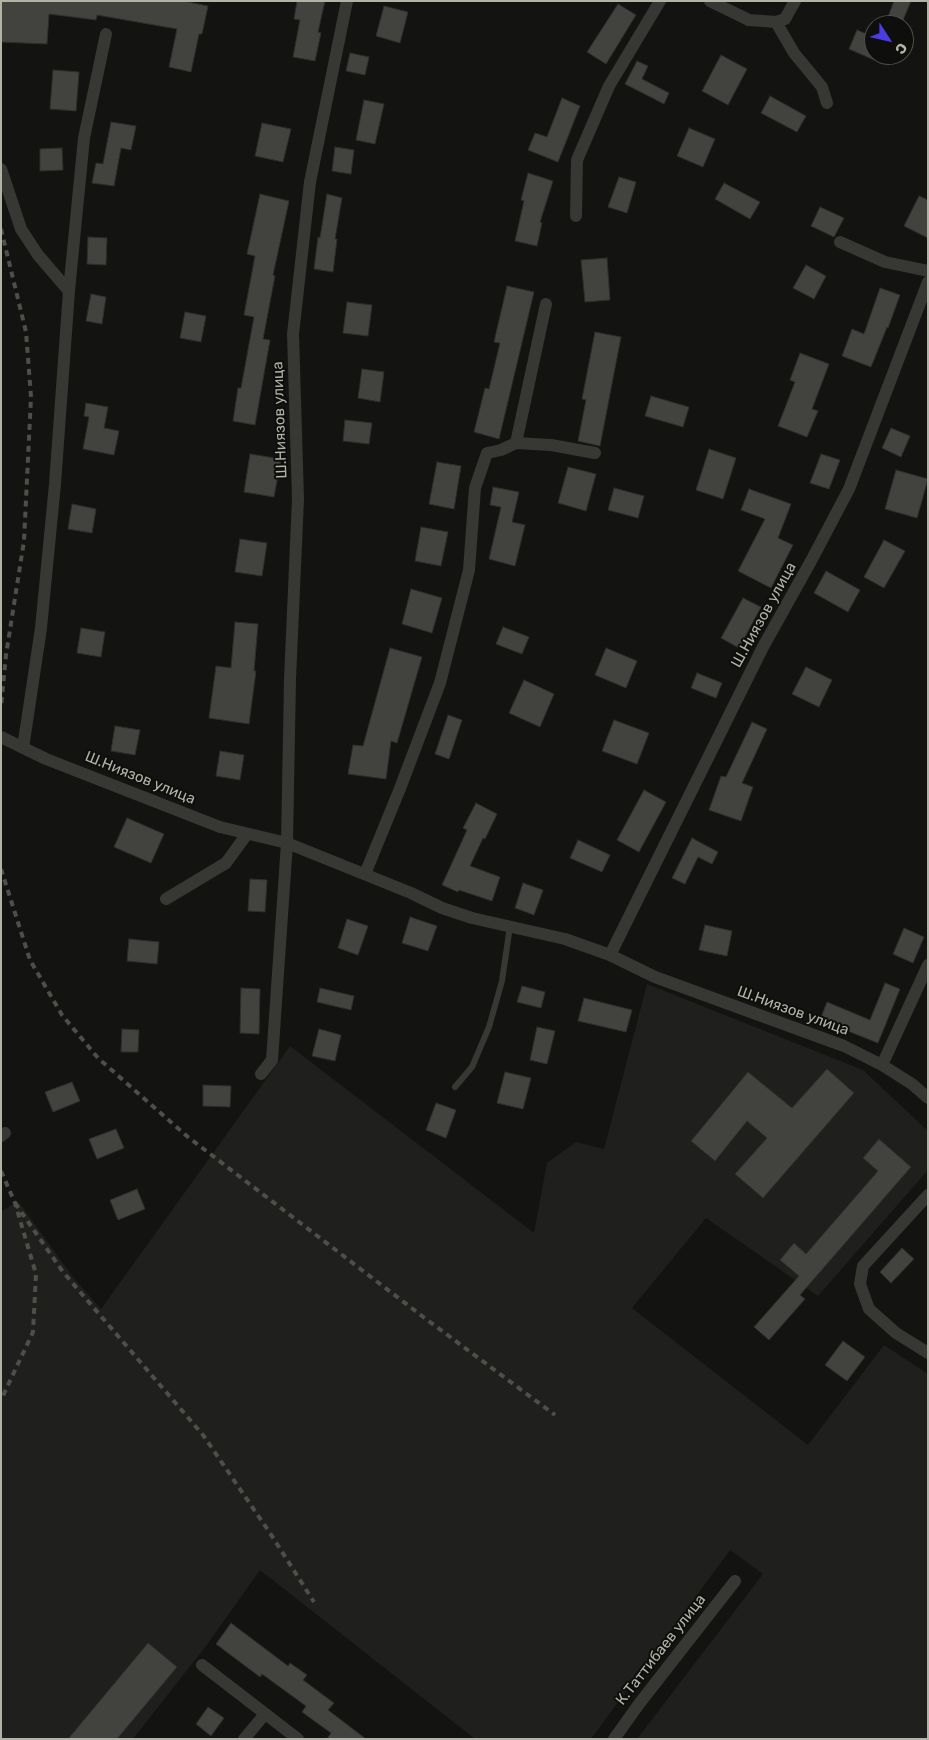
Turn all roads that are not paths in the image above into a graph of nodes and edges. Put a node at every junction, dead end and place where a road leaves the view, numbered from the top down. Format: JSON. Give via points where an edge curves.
{"nodes":[{"id":1,"x":347,"y":1,"type":"edge"},
{"id":2,"x":660,"y":1,"type":"edge"},
{"id":3,"x":710,"y":1,"type":"edge"},
{"id":4,"x":795,"y":1,"type":"edge"},
{"id":5,"x":776,"y":22,"type":"junction"},
{"id":6,"x":106,"y":34,"type":"dead end"},
{"id":7,"x":827,"y":103,"type":"dead end"},
{"id":8,"x":1,"y":169,"type":"edge"},
{"id":9,"x":576,"y":216,"type":"dead end"},
{"id":10,"x":840,"y":242,"type":"dead end"},
{"id":11,"x":928,"y":271,"type":"edge"},
{"id":12,"x":928,"y":282,"type":"edge"},
{"id":13,"x":69,"y":290,"type":"junction"},
{"id":14,"x":546,"y":304,"type":"dead end"},
{"id":15,"x":516,"y":443,"type":"junction"},
{"id":16,"x":595,"y":453,"type":"dead end"},
{"id":17,"x":1,"y":737,"type":"edge"},
{"id":18,"x":23,"y":748,"type":"junction"},
{"id":19,"x":247,"y":834,"type":"junction"},
{"id":20,"x":287,"y":843,"type":"junction"},
{"id":21,"x":364,"y":874,"type":"junction"},
{"id":22,"x":166,"y":899,"type":"dead end"},
{"id":23,"x":510,"y":926,"type":"junction"},
{"id":24,"x":610,"y":955,"type":"junction"},
{"id":25,"x":928,"y":965,"type":"edge"},
{"id":26,"x":882,"y":1065,"type":"junction"},
{"id":27,"x":261,"y":1074,"type":"dead end"},
{"id":28,"x":455,"y":1087,"type":"dead end"},
{"id":29,"x":928,"y":1098,"type":"edge"},
{"id":30,"x":928,"y":1195,"type":"edge"},
{"id":31,"x":928,"y":1353,"type":"edge"},
{"id":32,"x":735,"y":1581,"type":"dead end"},
{"id":33,"x":202,"y":1665,"type":"dead end"},
{"id":34,"x":265,"y":1714,"type":"junction"},
{"id":35,"x":244,"y":1739,"type":"edge"},
{"id":36,"x":298,"y":1739,"type":"edge"},
{"id":37,"x":614,"y":1739,"type":"edge"}],
"edges":[{"from":1,"to":20,"type":"street","name":"Ш.Ниязов улица","via":[[310,182],[294,334],[298,499]]},
{"from":2,"to":9,"type":"street","via":[[609,86],[577,160]]},
{"from":3,"to":5,"type":"street","via":[[749,20]]},
{"from":4,"to":5,"type":"street","via":[[785,19]]},
{"from":5,"to":7,"type":"street","via":[[794,53],[822,87]]},
{"from":6,"to":13,"type":"street","via":[[84,138]]},
{"from":8,"to":13,"type":"street","via":[[21,229],[38,255]]},
{"from":10,"to":11,"type":"street","via":[[885,262]]},
{"from":12,"to":24,"type":"street","name":"Ш.Ниязов улица","via":[[849,489],[763,647]]},
{"from":13,"to":18,"type":"street","via":[[42,619]]},
{"from":14,"to":15,"type":"street"},
{"from":15,"to":16,"type":"street"},
{"from":15,"to":21,"type":"street","via":[[487,453],[475,488],[470,570],[440,683]]},
{"from":17,"to":18,"type":"street","name":"Ш.Ниязов улица"},
{"from":18,"to":19,"type":"street","name":"Ш.Ниязов улица","via":[[220,827]]},
{"from":19,"to":20,"type":"street","name":"Ш.Ниязов улица"},
{"from":19,"to":22,"type":"street","via":[[226,863]]},
{"from":20,"to":21,"type":"street","name":"Ш.Ниязов улица"},
{"from":20,"to":27,"type":"street","name":"Ш.Ниязов улица","via":[[272,1060]]},
{"from":21,"to":23,"type":"street","name":"Ш.Ниязов улица","via":[[442,908]]},
{"from":23,"to":24,"type":"street","name":"Ш.Ниязов улица","via":[[565,939]]},
{"from":23,"to":28,"type":"lane","via":[[502,981],[490,1027],[472,1067]]},
{"from":24,"to":26,"type":"street","name":"Ш.Ниязов улица","via":[[655,977],[844,1046]]},
{"from":25,"to":26,"type":"street"},
{"from":26,"to":29,"type":"street","name":"Ш.Ниязов улица"},
{"from":30,"to":31,"type":"street","via":[[863,1266],[860,1284],[869,1309],[896,1333]]},
{"from":32,"to":37,"type":"street","name":"К.Таттибаев улица"},
{"from":33,"to":34,"type":"street"},
{"from":34,"to":35,"type":"street"},
{"from":34,"to":36,"type":"street"}]}
